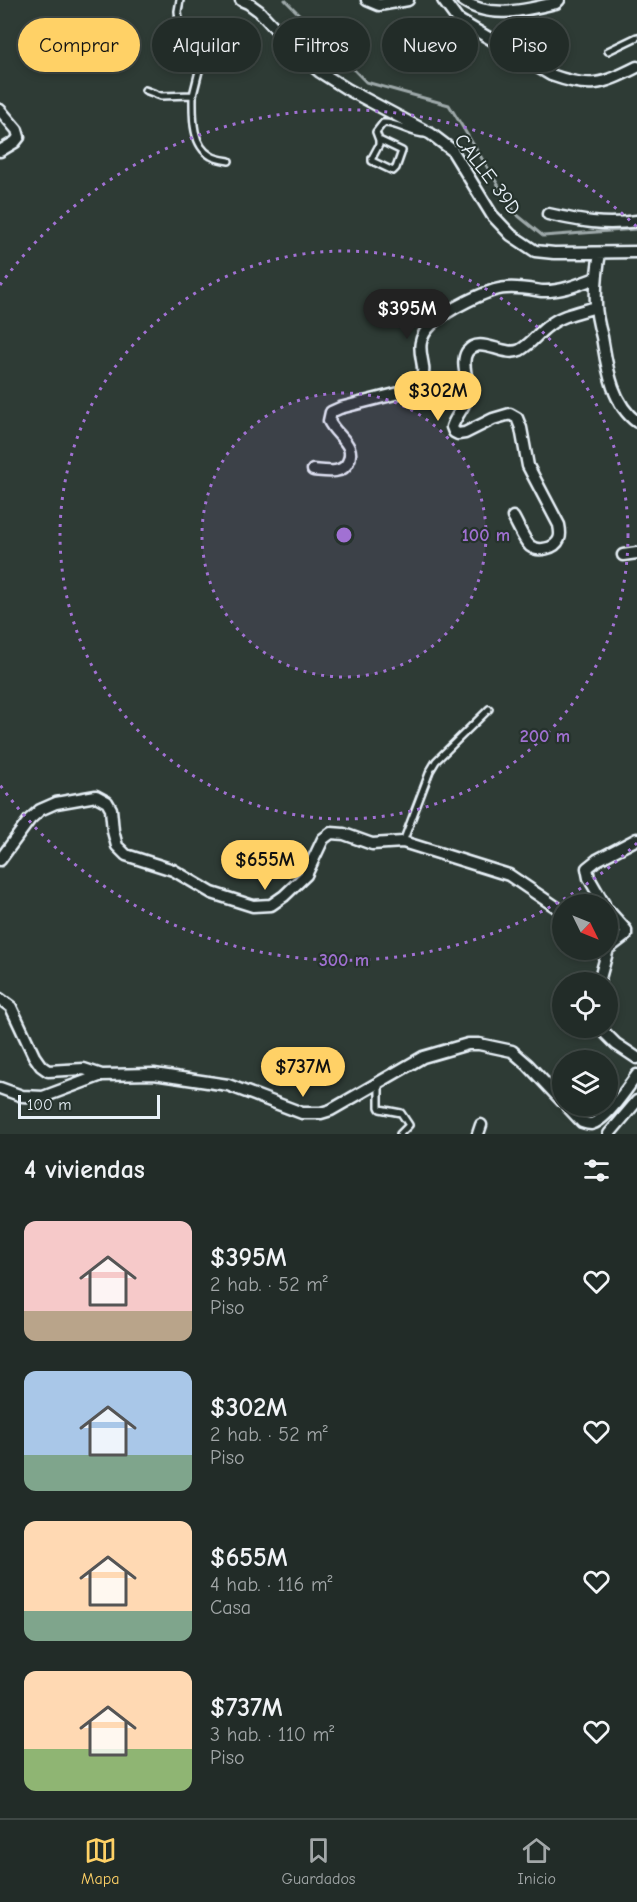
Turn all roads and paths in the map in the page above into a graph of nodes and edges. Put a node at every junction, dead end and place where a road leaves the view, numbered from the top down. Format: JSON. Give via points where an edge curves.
{"nodes":[{"id":1,"x":180,"y":0,"type":"edge"},
{"id":2,"x":241,"y":0,"type":"edge"},
{"id":3,"x":367,"y":0,"type":"edge"},
{"id":4,"x":408,"y":0,"type":"edge"},
{"id":5,"x":442,"y":0,"type":"edge"},
{"id":6,"x":454,"y":0,"type":"edge"},
{"id":7,"x":462,"y":0,"type":"edge"},
{"id":8,"x":559,"y":0,"type":"edge"},
{"id":9,"x":456,"y":18,"type":"edge"},
{"id":10,"x":457,"y":18,"type":"edge"},
{"id":11,"x":478,"y":31,"type":"edge"},
{"id":12,"x":637,"y":37,"type":"edge"},
{"id":13,"x":608,"y":51,"type":"dead end"},
{"id":14,"x":637,"y":66,"type":"edge"},
{"id":15,"x":145,"y":90,"type":"dead end"},
{"id":16,"x":193,"y":95,"type":"junction"},
{"id":17,"x":0,"y":110,"type":"edge"},
{"id":18,"x":430,"y":134,"type":"junction"},
{"id":19,"x":379,"y":140,"type":"junction"},
{"id":20,"x":0,"y":151,"type":"edge"},
{"id":21,"x":229,"y":161,"type":"dead end"},
{"id":22,"x":548,"y":214,"type":"dead end"},
{"id":23,"x":637,"y":221,"type":"edge"},
{"id":24,"x":637,"y":252,"type":"edge"},
{"id":25,"x":600,"y":253,"type":"junction"},
{"id":26,"x":596,"y":278,"type":"junction"},
{"id":27,"x":596,"y":307,"type":"junction"},
{"id":28,"x":637,"y":422,"type":"edge"},
{"id":29,"x":313,"y":470,"type":"dead end"},
{"id":30,"x":513,"y":517,"type":"dead end"},
{"id":31,"x":637,"y":553,"type":"edge"},
{"id":32,"x":623,"y":555,"type":"dead end"},
{"id":33,"x":489,"y":709,"type":"dead end"},
{"id":34,"x":637,"y":839,"type":"edge"},
{"id":35,"x":403,"y":842,"type":"junction"},
{"id":36,"x":0,"y":860,"type":"edge"},
{"id":37,"x":598,"y":894,"type":"edge"},
{"id":38,"x":552,"y":904,"type":"edge"},
{"id":39,"x":618,"y":921,"type":"edge"},
{"id":40,"x":618,"y":941,"type":"edge"},
{"id":41,"x":0,"y":999,"type":"edge"},
{"id":42,"x":610,"y":1038,"type":"edge"},
{"id":43,"x":637,"y":1058,"type":"edge"},
{"id":44,"x":102,"y":1075,"type":"junction"},
{"id":45,"x":637,"y":1075,"type":"edge"},
{"id":46,"x":379,"y":1082,"type":"junction"},
{"id":47,"x":0,"y":1088,"type":"edge"},
{"id":48,"x":552,"y":1090,"type":"edge"},
{"id":49,"x":618,"y":1098,"type":"edge"},
{"id":50,"x":637,"y":1101,"type":"edge"},
{"id":51,"x":576,"y":1116,"type":"edge"},
{"id":52,"x":604,"y":1116,"type":"edge"},
{"id":53,"x":400,"y":1134,"type":"edge"},
{"id":54,"x":609,"y":1134,"type":"edge"}],
"edges":[{"from":1,"to":16,"type":"lane","via":[[179,21],[196,46],[201,63]]},
{"from":2,"to":18,"type":"street","name":"CALLE 39D","via":[[259,11],[320,72]]},
{"from":3,"to":4,"type":"street","via":[[379,5]]},
{"from":5,"to":9,"type":"street"},
{"from":6,"to":10,"type":"street"},
{"from":7,"to":8,"type":"street","via":[[495,12],[517,12]]},
{"from":11,"to":14,"type":"street","via":[[564,80],[591,85],[609,81]]},
{"from":12,"to":13,"type":"lane"},
{"from":15,"to":16,"type":"lane","via":[[161,96]]},
{"from":16,"to":21,"type":"lane","via":[[199,145],[212,157]]},
{"from":17,"to":20,"type":"street","via":[[19,137]]},
{"from":18,"to":19,"type":"lane","via":[[416,134],[383,123],[376,132]]},
{"from":18,"to":25,"type":"street","name":"CALLE 39D","via":[[452,150],[492,215],[511,235],[535,251]]},
{"from":19,"to":19,"type":"lane","via":[[402,152],[393,171],[372,161]]},
{"from":22,"to":23,"type":"street","via":[[586,223]]},
{"from":24,"to":25,"type":"street","name":"CALLE 39D"},
{"from":25,"to":26,"type":"street"},
{"from":26,"to":27,"type":"street"},
{"from":26,"to":29,"type":"street","via":[[544,291],[502,288],[472,299],[431,325],[419,351],[421,382],[411,390],[331,412],[329,420],[350,448],[350,458],[346,467],[337,471]]},
{"from":27,"to":28,"type":"street","via":[[609,375],[622,407]]},
{"from":27,"to":30,"type":"street","via":[[554,322],[519,351],[507,353],[484,345],[468,351],[468,391],[452,427],[454,432],[465,433],[510,414],[517,418],[528,466],[561,536],[548,548],[537,549],[529,545]]},
{"from":31,"to":32,"type":"street"},
{"from":33,"to":35,"type":"lane","via":[[436,760]]},
{"from":34,"to":37,"type":"street","via":[[588,868]]},
{"from":35,"to":36,"type":"street","via":[[372,844],[331,833],[306,875],[284,896],[271,905],[253,906],[212,893],[173,870],[126,855],[117,846],[107,802],[96,796],[40,810]]},
{"from":35,"to":38,"type":"street","via":[[509,875]]},
{"from":39,"to":40,"type":"street","via":[[626,935]]},
{"from":41,"to":44,"type":"street","via":[[11,1007],[41,1066],[48,1071],[84,1069]]},
{"from":42,"to":43,"type":"street"},
{"from":44,"to":46,"type":"street","via":[[154,1074],[208,1081],[302,1113],[331,1110]]},
{"from":44,"to":47,"type":"street","via":[[43,1097]]},
{"from":45,"to":49,"type":"street"},
{"from":46,"to":48,"type":"street","via":[[423,1058],[479,1044],[512,1051]]},
{"from":46,"to":53,"type":"lane","via":[[380,1109],[401,1113],[409,1125]]},
{"from":50,"to":54,"type":"street"},
{"from":51,"to":52,"type":"street","via":[[593,1124]]}]}
